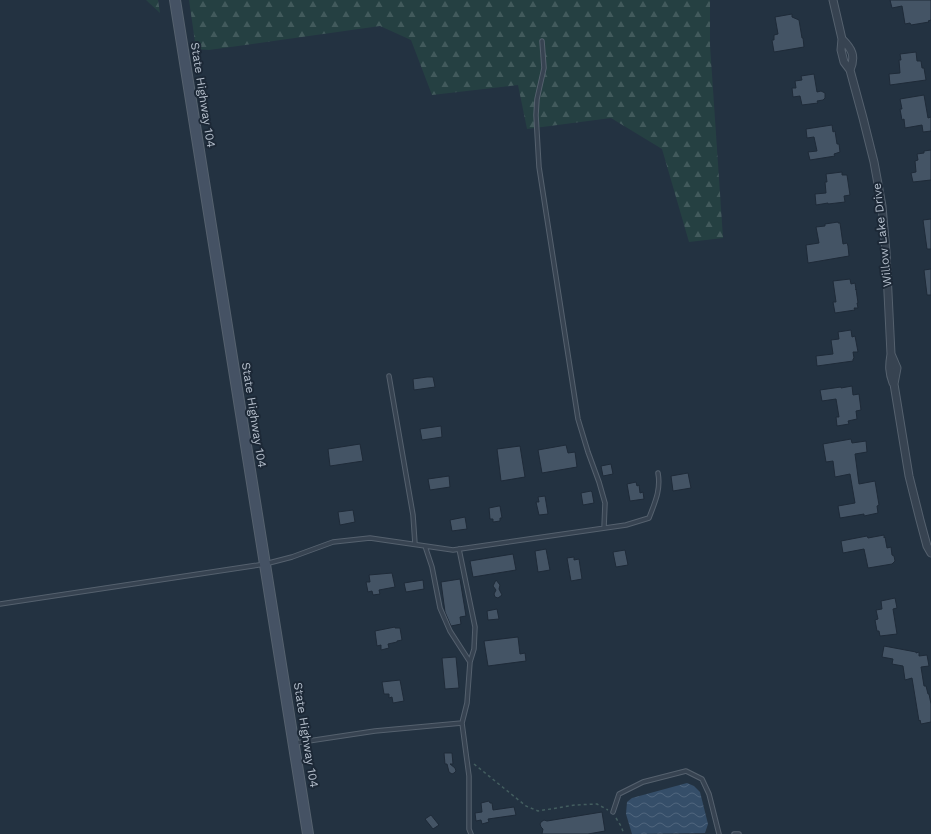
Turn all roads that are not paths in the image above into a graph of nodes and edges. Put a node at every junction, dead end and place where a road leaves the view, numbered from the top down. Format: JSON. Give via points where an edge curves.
{"nodes":[{"id":1,"x":175,"y":0,"type":"edge"},
{"id":2,"x":833,"y":0,"type":"edge"},
{"id":3,"x":542,"y":41,"type":"dead end"},
{"id":4,"x":390,"y":376,"type":"dead end"},
{"id":5,"x":658,"y":473,"type":"dead end"},
{"id":6,"x":604,"y":528,"type":"junction"},
{"id":7,"x":415,"y":544,"type":"junction"},
{"id":8,"x":425,"y":546,"type":"junction"},
{"id":9,"x":459,"y":549,"type":"junction"},
{"id":10,"x":931,"y":553,"type":"edge"},
{"id":11,"x":265,"y":564,"type":"junction"},
{"id":12,"x":0,"y":604,"type":"edge"},
{"id":13,"x":470,"y":662,"type":"junction"},
{"id":14,"x":462,"y":723,"type":"junction"},
{"id":15,"x":294,"y":743,"type":"junction"},
{"id":16,"x":613,"y":812,"type":"road end"},
{"id":17,"x":308,"y":834,"type":"edge"},
{"id":18,"x":471,"y":834,"type":"edge"},
{"id":19,"x":718,"y":834,"type":"edge"},
{"id":20,"x":734,"y":834,"type":"edge"},
{"id":21,"x":739,"y":834,"type":"edge"}],
"edges":[{"from":1,"to":11,"type":"main road","name":"State Highway 104"},
{"from":2,"to":10,"type":"street","name":"Willow Lake Drive","via":[[842,39],[853,55],[850,70],[874,162],[882,206],[891,354],[897,368],[894,384],[909,476]]},
{"from":3,"to":6,"type":"lane","via":[[544,68],[536,115],[539,168],[578,419],[605,504]]},
{"from":4,"to":7,"type":"lane","via":[[413,515]]},
{"from":5,"to":6,"type":"lane","via":[[658,493],[649,518]]},
{"from":6,"to":9,"type":"lane"},
{"from":7,"to":8,"type":"lane"},
{"from":7,"to":11,"type":"lane","via":[[370,538],[333,542]]},
{"from":8,"to":9,"type":"lane"},
{"from":8,"to":13,"type":"lane","via":[[440,608],[450,631]]},
{"from":9,"to":13,"type":"lane","via":[[475,627],[474,649]]},
{"from":11,"to":12,"type":"lane"},
{"from":11,"to":15,"type":"main road","name":"State Highway 104"},
{"from":13,"to":14,"type":"lane","via":[[467,703]]},
{"from":14,"to":15,"type":"lane"},
{"from":14,"to":18,"type":"lane","via":[[469,776]]},
{"from":15,"to":17,"type":"main road","name":"State Highway 104"},
{"from":16,"to":19,"type":"lane","via":[[620,794],[642,782],[686,771],[702,779],[709,794]]},
{"from":20,"to":21,"type":"lane"}]}
